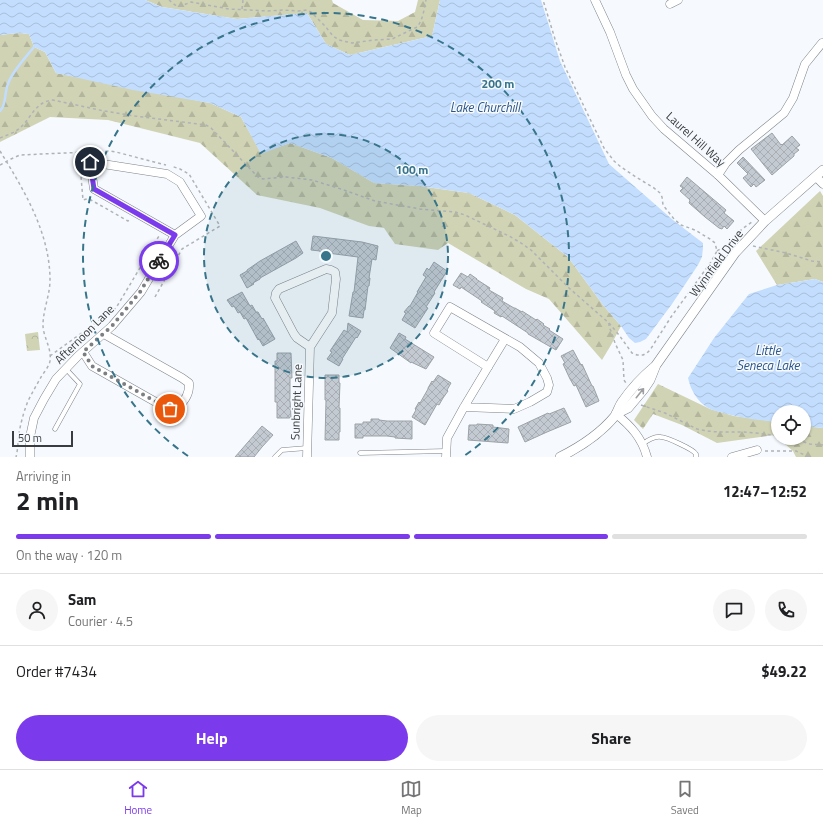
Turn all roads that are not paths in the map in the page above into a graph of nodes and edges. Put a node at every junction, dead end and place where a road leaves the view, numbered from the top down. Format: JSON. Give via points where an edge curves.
{"nodes":[{"id":1,"x":595,"y":0,"type":"edge"},
{"id":2,"x":678,"y":0,"type":"edge"},
{"id":3,"x":670,"y":4,"type":"dead end"},
{"id":4,"x":822,"y":43,"type":"edge"},
{"id":5,"x":823,"y":170,"type":"edge"},
{"id":6,"x":718,"y":175,"type":"junction"},
{"id":7,"x":816,"y":177,"type":"junction"},
{"id":8,"x":823,"y":184,"type":"edge"},
{"id":9,"x":762,"y":217,"type":"junction"},
{"id":10,"x":175,"y":235,"type":"junction"},
{"id":11,"x":104,"y":334,"type":"junction"},
{"id":12,"x":505,"y":339,"type":"junction"},
{"id":13,"x":310,"y":347,"type":"junction"},
{"id":14,"x":83,"y":352,"type":"junction"},
{"id":15,"x":656,"y":365,"type":"junction"},
{"id":16,"x":488,"y":367,"type":"junction"},
{"id":17,"x":66,"y":369,"type":"junction"},
{"id":18,"x":464,"y":407,"type":"junction"},
{"id":19,"x":616,"y":414,"type":"junction"},
{"id":20,"x":55,"y":429,"type":"dead end"},
{"id":21,"x":643,"y":444,"type":"junction"},
{"id":22,"x":307,"y":448,"type":"junction"},
{"id":23,"x":757,"y":450,"type":"road end"},
{"id":24,"x":360,"y":453,"type":"dead end"},
{"id":25,"x":446,"y":454,"type":"edge"},
{"id":26,"x":30,"y":457,"type":"edge"},
{"id":27,"x":275,"y":457,"type":"edge"},
{"id":28,"x":307,"y":457,"type":"edge"},
{"id":29,"x":560,"y":457,"type":"edge"},
{"id":30,"x":647,"y":457,"type":"edge"},
{"id":31,"x":696,"y":457,"type":"edge"},
{"id":32,"x":732,"y":457,"type":"edge"}],
"edges":[{"from":1,"to":6,"type":"street","name":"Laurel Hill Way","via":[[633,89],[664,129]]},
{"from":2,"to":3,"type":"street"},
{"from":4,"to":6,"type":"street","via":[[805,64],[794,98],[784,113],[726,163]]},
{"from":5,"to":7,"type":"street","name":"Wynnfield Drive"},
{"from":6,"to":9,"type":"street","name":"Laurel Hill Way"},
{"from":7,"to":8,"type":"street"},
{"from":7,"to":9,"type":"street","name":"Wynnfield Drive"},
{"from":9,"to":15,"type":"street","name":"Wynnfield Drive"},
{"from":10,"to":10,"type":"street","name":"Afternoon Lane","via":[[201,216],[180,182],[167,174],[90,162],[94,189]]},
{"from":10,"to":11,"type":"street","name":"Afternoon Lane","via":[[140,292]]},
{"from":11,"to":14,"type":"street","name":"Afternoon Lane"},
{"from":11,"to":14,"type":"street","via":[[189,383],[190,389],[183,403],[177,408],[170,409],[162,405],[92,366]]},
{"from":12,"to":16,"type":"street"},
{"from":12,"to":16,"type":"street","via":[[450,307],[434,333]]},
{"from":12,"to":18,"type":"street","via":[[520,347],[539,363],[549,385],[547,392],[514,409]]},
{"from":13,"to":13,"type":"street","name":"Sunbright Lane","via":[[332,313],[336,279],[335,272],[326,268],[279,289],[276,293],[275,298],[294,334]]},
{"from":13,"to":22,"type":"street","name":"Sunbright Lane"},
{"from":14,"to":17,"type":"street","name":"Afternoon Lane"},
{"from":15,"to":19,"type":"street","name":"Wynnfield Drive","via":[[643,376],[621,403]]},
{"from":19,"to":15,"type":"street","name":"Wynnfield Drive","one_way":true,"via":[[638,403]]},
{"from":16,"to":18,"type":"street"},
{"from":17,"to":20,"type":"lane","via":[[80,384]]},
{"from":17,"to":26,"type":"street","name":"Afternoon Lane","via":[[56,379],[34,418],[30,437]]},
{"from":18,"to":25,"type":"street","via":[[447,438]]},
{"from":19,"to":21,"type":"street","via":[[634,430]]},
{"from":19,"to":29,"type":"street","name":"Wynnfield Drive","via":[[593,436]]},
{"from":21,"to":30,"type":"street"},
{"from":21,"to":31,"type":"lane","via":[[660,436],[691,450]]},
{"from":22,"to":27,"type":"lane","via":[[282,450]]},
{"from":22,"to":28,"type":"street","name":"Sunbright Lane"},
{"from":23,"to":32,"type":"street"},
{"from":24,"to":25,"type":"lane"}]}
